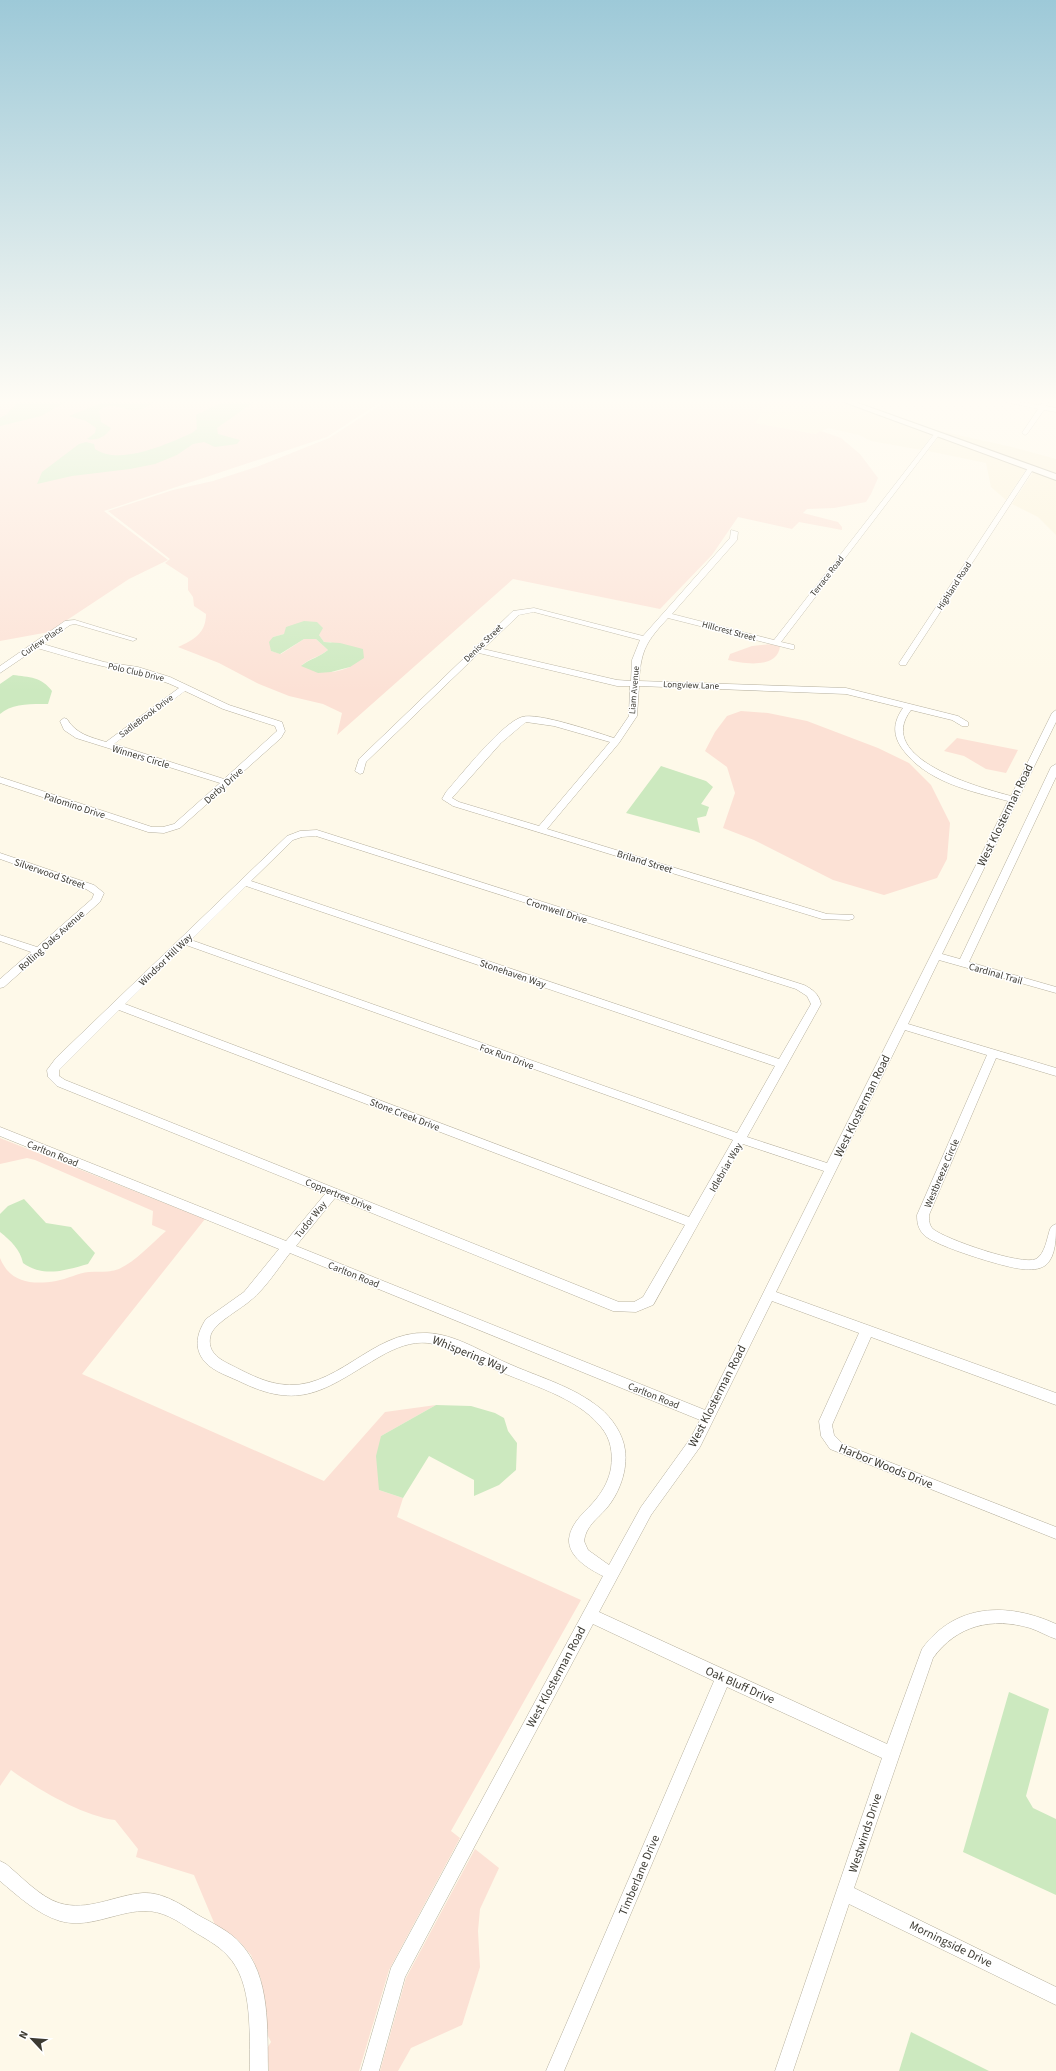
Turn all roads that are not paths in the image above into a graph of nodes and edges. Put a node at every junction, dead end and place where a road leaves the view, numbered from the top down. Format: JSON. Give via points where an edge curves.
{"nodes":[{"id":1,"x":887,"y":499,"type":"edge"},
{"id":2,"x":1011,"y":499,"type":"edge"},
{"id":3,"x":734,"y":532,"type":"dead end"},
{"id":4,"x":667,"y":615,"type":"junction"},
{"id":5,"x":133,"y":639,"type":"dead end"},
{"id":6,"x":645,"y":639,"type":"junction"},
{"id":7,"x":776,"y":643,"type":"junction"},
{"id":8,"x":36,"y":644,"type":"junction"},
{"id":9,"x":791,"y":647,"type":"dead end"},
{"id":10,"x":476,"y":650,"type":"junction"},
{"id":11,"x":903,"y":663,"type":"dead end"},
{"id":12,"x":0,"y":670,"type":"edge"},
{"id":13,"x":636,"y":684,"type":"junction"},
{"id":14,"x":185,"y":687,"type":"junction"},
{"id":15,"x":909,"y":706,"type":"junction"},
{"id":16,"x":1056,"y":713,"type":"edge"},
{"id":17,"x":64,"y":721,"type":"dead end"},
{"id":18,"x":278,"y":724,"type":"joint"},
{"id":19,"x":965,"y":724,"type":"dead end"},
{"id":20,"x":616,"y":741,"type":"junction"},
{"id":21,"x":107,"y":745,"type":"junction"},
{"id":22,"x":1056,"y":767,"type":"edge"},
{"id":23,"x":360,"y":771,"type":"dead end"},
{"id":24,"x":0,"y":780,"type":"edge"},
{"id":25,"x":225,"y":782,"type":"junction"},
{"id":26,"x":1013,"y":799,"type":"junction"},
{"id":27,"x":542,"y":829,"type":"junction"},
{"id":28,"x":151,"y":830,"type":"joint"},
{"id":29,"x":290,"y":838,"type":"joint"},
{"id":30,"x":0,"y":856,"type":"edge"},
{"id":31,"x":244,"y":882,"type":"junction"},
{"id":32,"x":99,"y":892,"type":"joint"},
{"id":33,"x":849,"y":917,"type":"dead end"},
{"id":34,"x":0,"y":938,"type":"edge"},
{"id":35,"x":184,"y":941,"type":"junction"},
{"id":36,"x":38,"y":952,"type":"junction"},
{"id":37,"x":936,"y":956,"type":"junction"},
{"id":38,"x":963,"y":964,"type":"junction"},
{"id":39,"x":0,"y":986,"type":"edge"},
{"id":40,"x":1056,"y":990,"type":"edge"},
{"id":41,"x":816,"y":1004,"type":"joint"},
{"id":42,"x":117,"y":1005,"type":"junction"},
{"id":43,"x":902,"y":1026,"type":"junction"},
{"id":44,"x":993,"y":1053,"type":"junction"},
{"id":45,"x":782,"y":1064,"type":"junction"},
{"id":46,"x":1056,"y":1072,"type":"edge"},
{"id":47,"x":61,"y":1083,"type":"joint"},
{"id":48,"x":0,"y":1131,"type":"edge"},
{"id":49,"x":741,"y":1139,"type":"junction"},
{"id":50,"x":831,"y":1169,"type":"junction"},
{"id":51,"x":333,"y":1192,"type":"junction"},
{"id":52,"x":693,"y":1223,"type":"junction"},
{"id":53,"x":1056,"y":1230,"type":"edge"},
{"id":54,"x":288,"y":1247,"type":"junction"},
{"id":55,"x":769,"y":1295,"type":"junction"},
{"id":56,"x":618,"y":1307,"type":"joint"},
{"id":57,"x":867,"y":1330,"type":"junction"},
{"id":58,"x":1056,"y":1399,"type":"edge"},
{"id":59,"x":708,"y":1417,"type":"junction"},
{"id":60,"x":1056,"y":1533,"type":"edge"},
{"id":61,"x":612,"y":1573,"type":"junction"},
{"id":62,"x":589,"y":1615,"type":"junction"},
{"id":63,"x":1056,"y":1632,"type":"edge"},
{"id":64,"x":723,"y":1678,"type":"junction"},
{"id":65,"x":891,"y":1754,"type":"junction"},
{"id":66,"x":0,"y":1870,"type":"edge"},
{"id":67,"x":845,"y":1892,"type":"junction"},
{"id":68,"x":1056,"y":1996,"type":"edge"},
{"id":69,"x":259,"y":2071,"type":"edge"},
{"id":70,"x":370,"y":2071,"type":"edge"},
{"id":71,"x":555,"y":2071,"type":"edge"},
{"id":72,"x":784,"y":2071,"type":"edge"}],
"edges":[{"from":1,"to":7,"type":"street","name":"Terrace Road"},
{"from":2,"to":11,"type":"street","name":"Highland Road"},
{"from":3,"to":4,"type":"street","name":"Liam Avenue","via":[[734,538]]},
{"from":4,"to":6,"type":"street","name":"Liam Avenue"},
{"from":4,"to":7,"type":"street","name":"Hillcrest Street"},
{"from":5,"to":8,"type":"street","name":"Curlew Place","via":[[72,622]]},
{"from":6,"to":10,"type":"street","name":"Denise Street","via":[[530,609],[513,614]]},
{"from":6,"to":13,"type":"street","name":"Liam Avenue","via":[[636,660]]},
{"from":7,"to":9,"type":"street","name":"Hillcrest Street"},
{"from":8,"to":12,"type":"street","name":"Curlew Place"},
{"from":8,"to":14,"type":"street","name":"Polo Club Drive","via":[[103,664],[138,670]]},
{"from":10,"to":13,"type":"street","name":"Longview Lane","via":[[609,682]]},
{"from":10,"to":23,"type":"street","name":"Denise Street","via":[[362,761]]},
{"from":13,"to":15,"type":"street","name":"Longview Lane","via":[[837,690]]},
{"from":13,"to":20,"type":"street","name":"Liam Avenue","via":[[633,716]]},
{"from":14,"to":18,"type":"street","name":"Polo Club Drive","via":[[226,708]]},
{"from":14,"to":21,"type":"street","name":"SadleBrook Drive"},
{"from":15,"to":19,"type":"street","name":"Longview Lane","via":[[955,718]]},
{"from":15,"to":26,"type":"street","via":[[900,720],[899,733],[905,746],[920,763],[961,785]]},
{"from":16,"to":26,"type":"street","name":"West Klosterman Road"},
{"from":17,"to":21,"type":"street","name":"Winners Circle","via":[[67,728],[75,734]]},
{"from":18,"to":25,"type":"street","name":"Derby Drive","via":[[281,731],[278,736]]},
{"from":20,"to":27,"type":"street","name":"Liam Avenue"},
{"from":20,"to":27,"type":"street","name":"Briland Street","via":[[567,727],[524,719],[508,730],[447,799],[456,804]]},
{"from":21,"to":25,"type":"street","name":"Winners Circle"},
{"from":22,"to":38,"type":"street"},
{"from":24,"to":28,"type":"street","name":"Palomino Drive"},
{"from":25,"to":28,"type":"street","name":"Derby Drive","via":[[177,826]]},
{"from":26,"to":37,"type":"street","name":"West Klosterman Road"},
{"from":27,"to":33,"type":"street","name":"Briland Street","via":[[826,917]]},
{"from":29,"to":31,"type":"street","name":"Windsor Hill Way"},
{"from":29,"to":41,"type":"street","name":"Cromwell Drive","via":[[311,833],[324,836],[800,987],[813,996]]},
{"from":30,"to":32,"type":"street","name":"Silverwood Street"},
{"from":31,"to":35,"type":"street","name":"Windsor Hill Way"},
{"from":31,"to":45,"type":"street","name":"Stonehaven Way"},
{"from":32,"to":36,"type":"street","name":"Rolling Oaks Avenue","via":[[96,900]]},
{"from":34,"to":36,"type":"street"},
{"from":35,"to":42,"type":"street","name":"Windsor Hill Way"},
{"from":35,"to":49,"type":"street","name":"Fox Run Drive"},
{"from":36,"to":39,"type":"street","name":"Rolling Oaks Avenue"},
{"from":37,"to":38,"type":"street","name":"Cardinal Trail"},
{"from":37,"to":43,"type":"street","name":"West Klosterman Road"},
{"from":38,"to":40,"type":"street","name":"Cardinal Trail"},
{"from":41,"to":45,"type":"street","name":"Idlebriar Way"},
{"from":42,"to":47,"type":"street","name":"Windsor Hill Way","via":[[55,1066],[52,1073]]},
{"from":42,"to":52,"type":"street","name":"Stone Creek Drive"},
{"from":43,"to":44,"type":"street"},
{"from":43,"to":50,"type":"street","name":"West Klosterman Road"},
{"from":44,"to":46,"type":"street"},
{"from":44,"to":53,"type":"street","name":"Westbreeze Circle","via":[[923,1215],[922,1223],[936,1238],[1021,1266],[1039,1264],[1045,1258]]},
{"from":45,"to":49,"type":"street","name":"Idlebriar Way"},
{"from":47,"to":51,"type":"street","name":"Coppertree Drive"},
{"from":48,"to":54,"type":"street","name":"Carlton Road"},
{"from":49,"to":50,"type":"street","name":"Fox Run Drive"},
{"from":49,"to":52,"type":"street","name":"Idlebriar Way"},
{"from":50,"to":55,"type":"street","name":"West Klosterman Road"},
{"from":51,"to":54,"type":"street","name":"Tudor Way"},
{"from":51,"to":56,"type":"street","name":"Coppertree Drive"},
{"from":52,"to":56,"type":"street","name":"Idlebriar Way","via":[[648,1301],[636,1306]]},
{"from":54,"to":59,"type":"street","name":"Carlton Road"},
{"from":54,"to":61,"type":"street","name":"Whispering Way","via":[[249,1294],[207,1328],[202,1339],[209,1358],[266,1387],[303,1390],[317,1387],[399,1341],[420,1336],[431,1337],[574,1398],[603,1421],[614,1435],[619,1448],[618,1466],[610,1488],[602,1503],[583,1523],[577,1538],[579,1550],[584,1556],[598,1567]]},
{"from":55,"to":57,"type":"street"},
{"from":55,"to":59,"type":"street","name":"West Klosterman Road"},
{"from":57,"to":58,"type":"street"},
{"from":57,"to":60,"type":"street","name":"Harbor Woods Drive","via":[[826,1421],[825,1428],[832,1443],[838,1448]]},
{"from":59,"to":61,"type":"street","name":"West Klosterman Road","via":[[688,1453],[646,1511]]},
{"from":61,"to":62,"type":"street","name":"West Klosterman Road"},
{"from":62,"to":64,"type":"street","name":"Oak Bluff Drive"},
{"from":62,"to":70,"type":"street","name":"West Klosterman Road","via":[[397,1974]]},
{"from":63,"to":65,"type":"street","name":"Westwinds Drive","via":[[1031,1621],[1014,1618],[975,1619],[953,1627],[932,1644],[927,1654]]},
{"from":64,"to":65,"type":"street","name":"Oak Bluff Drive"},
{"from":64,"to":71,"type":"street","name":"Timberlane Drive"},
{"from":65,"to":67,"type":"street","name":"Westwinds Drive"},
{"from":66,"to":69,"type":"street","via":[[46,1906],[60,1912],[84,1914],[152,1902],[175,1910],[233,1948],[242,1959],[252,1980]]},
{"from":67,"to":68,"type":"street","name":"Morningside Drive"},
{"from":67,"to":72,"type":"street","name":"Westwinds Drive"}]}
